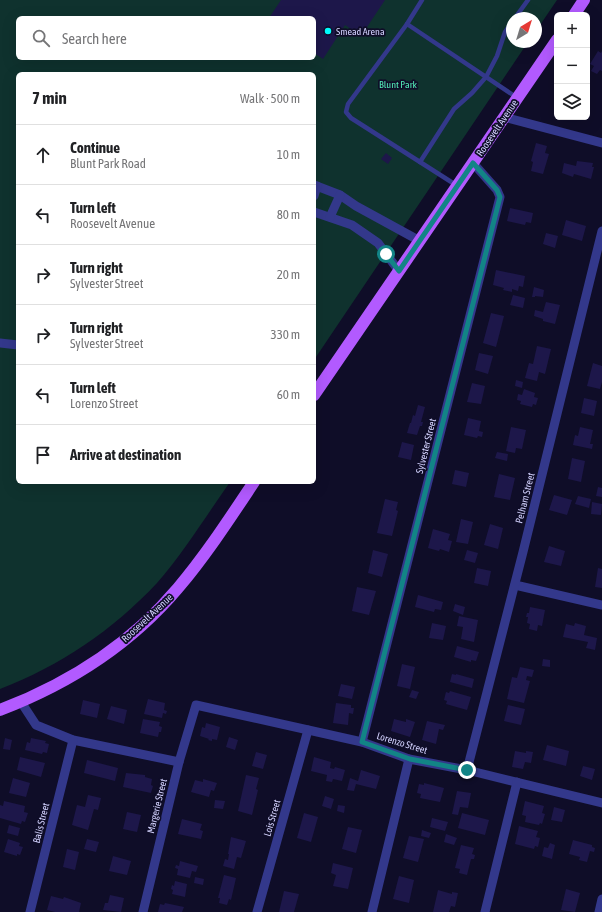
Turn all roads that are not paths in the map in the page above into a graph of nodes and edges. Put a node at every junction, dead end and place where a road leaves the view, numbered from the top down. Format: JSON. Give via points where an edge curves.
{"nodes":[{"id":1,"x":422,"y":0,"type":"edge"},
{"id":2,"x":528,"y":0,"type":"edge"},
{"id":3,"x":584,"y":0,"type":"edge"},
{"id":4,"x":519,"y":12,"type":"edge"},
{"id":5,"x":576,"y":12,"type":"edge"},
{"id":6,"x":407,"y":24,"type":"junction"},
{"id":7,"x":506,"y":30,"type":"edge"},
{"id":8,"x":554,"y":44,"type":"edge"},
{"id":9,"x":486,"y":77,"type":"junction"},
{"id":10,"x":517,"y":98,"type":"junction"},
{"id":11,"x":504,"y":117,"type":"junction"},
{"id":12,"x":602,"y":143,"type":"edge"},
{"id":13,"x":420,"y":162,"type":"junction"},
{"id":14,"x":473,"y":163,"type":"junction"},
{"id":15,"x":316,"y":185,"type":"edge"},
{"id":16,"x":457,"y":186,"type":"junction"},
{"id":17,"x":340,"y":195,"type":"junction"},
{"id":18,"x":316,"y":213,"type":"edge"},
{"id":19,"x":330,"y":217,"type":"junction"},
{"id":20,"x":602,"y":231,"type":"edge"},
{"id":21,"x":420,"y":241,"type":"junction"},
{"id":22,"x":399,"y":271,"type":"junction"},
{"id":23,"x":0,"y":343,"type":"edge"},
{"id":24,"x":16,"y":345,"type":"edge"},
{"id":25,"x":316,"y":392,"type":"edge"},
{"id":26,"x":253,"y":484,"type":"edge"},
{"id":27,"x":515,"y":585,"type":"junction"},
{"id":28,"x":602,"y":605,"type":"edge"},
{"id":29,"x":21,"y":702,"type":"junction"},
{"id":30,"x":196,"y":705,"type":"joint"},
{"id":31,"x":0,"y":710,"type":"edge"},
{"id":32,"x":308,"y":730,"type":"junction"},
{"id":33,"x":73,"y":740,"type":"junction"},
{"id":34,"x":362,"y":742,"type":"junction"},
{"id":35,"x":410,"y":759,"type":"junction"},
{"id":36,"x":179,"y":762,"type":"junction"},
{"id":37,"x":467,"y":770,"type":"junction"},
{"id":38,"x":517,"y":782,"type":"junction"},
{"id":39,"x":602,"y":803,"type":"edge"},
{"id":40,"x":602,"y":899,"type":"edge"},
{"id":41,"x":30,"y":912,"type":"edge"},
{"id":42,"x":143,"y":912,"type":"edge"},
{"id":43,"x":257,"y":912,"type":"edge"},
{"id":44,"x":372,"y":912,"type":"edge"},
{"id":45,"x":485,"y":912,"type":"edge"},
{"id":46,"x":599,"y":912,"type":"edge"}],
"edges":[{"from":1,"to":6,"type":"lane"},
{"from":2,"to":4,"type":"lane"},
{"from":3,"to":5,"type":"main road"},
{"from":6,"to":9,"type":"lane"},
{"from":6,"to":13,"type":"lane","via":[[348,104],[346,112],[351,118]]},
{"from":7,"to":9,"type":"lane"},
{"from":8,"to":10,"type":"main road","name":"Roosevelt Avenue"},
{"from":9,"to":10,"type":"lane"},
{"from":9,"to":13,"type":"lane","via":[[454,109]]},
{"from":10,"to":11,"type":"main road","name":"Roosevelt Avenue"},
{"from":11,"to":12,"type":"street"},
{"from":11,"to":14,"type":"main road","name":"Roosevelt Avenue"},
{"from":13,"to":16,"type":"lane"},
{"from":14,"to":16,"type":"main road","name":"Roosevelt Avenue"},
{"from":14,"to":34,"type":"street","name":"Sylvester Street","via":[[497,190],[500,197]]},
{"from":15,"to":17,"type":"street"},
{"from":16,"to":21,"type":"main road","name":"Roosevelt Avenue"},
{"from":17,"to":19,"type":"street"},
{"from":17,"to":21,"type":"street"},
{"from":18,"to":19,"type":"street"},
{"from":19,"to":22,"type":"street","via":[[352,225],[378,243]]},
{"from":20,"to":27,"type":"street","name":"Pelham Street"},
{"from":21,"to":22,"type":"main road","name":"Roosevelt Avenue"},
{"from":22,"to":25,"type":"main road","name":"Roosevelt Avenue"},
{"from":23,"to":24,"type":"street"},
{"from":26,"to":29,"type":"main road","name":"Roosevelt Avenue","via":[[189,575],[143,625],[112,650],[78,672]]},
{"from":27,"to":28,"type":"street"},
{"from":27,"to":37,"type":"street","name":"Pelham Street"},
{"from":29,"to":31,"type":"main road","name":"Roosevelt Avenue"},
{"from":29,"to":33,"type":"street","via":[[36,725]]},
{"from":30,"to":32,"type":"street","name":"Lorenzo Street"},
{"from":30,"to":36,"type":"street","name":"Margerie Street"},
{"from":32,"to":34,"type":"street","name":"Lorenzo Street"},
{"from":32,"to":43,"type":"street","name":"Lois Street"},
{"from":33,"to":36,"type":"street"},
{"from":33,"to":41,"type":"street","name":"Balis Street"},
{"from":34,"to":35,"type":"street","name":"Lorenzo Street"},
{"from":35,"to":37,"type":"street","name":"Lorenzo Street"},
{"from":35,"to":44,"type":"street"},
{"from":36,"to":42,"type":"street","name":"Margerie Street"},
{"from":37,"to":38,"type":"street","name":"Lorenzo Street"},
{"from":38,"to":39,"type":"street","name":"Lorenzo Street"},
{"from":38,"to":45,"type":"street"},
{"from":40,"to":46,"type":"street"}]}
